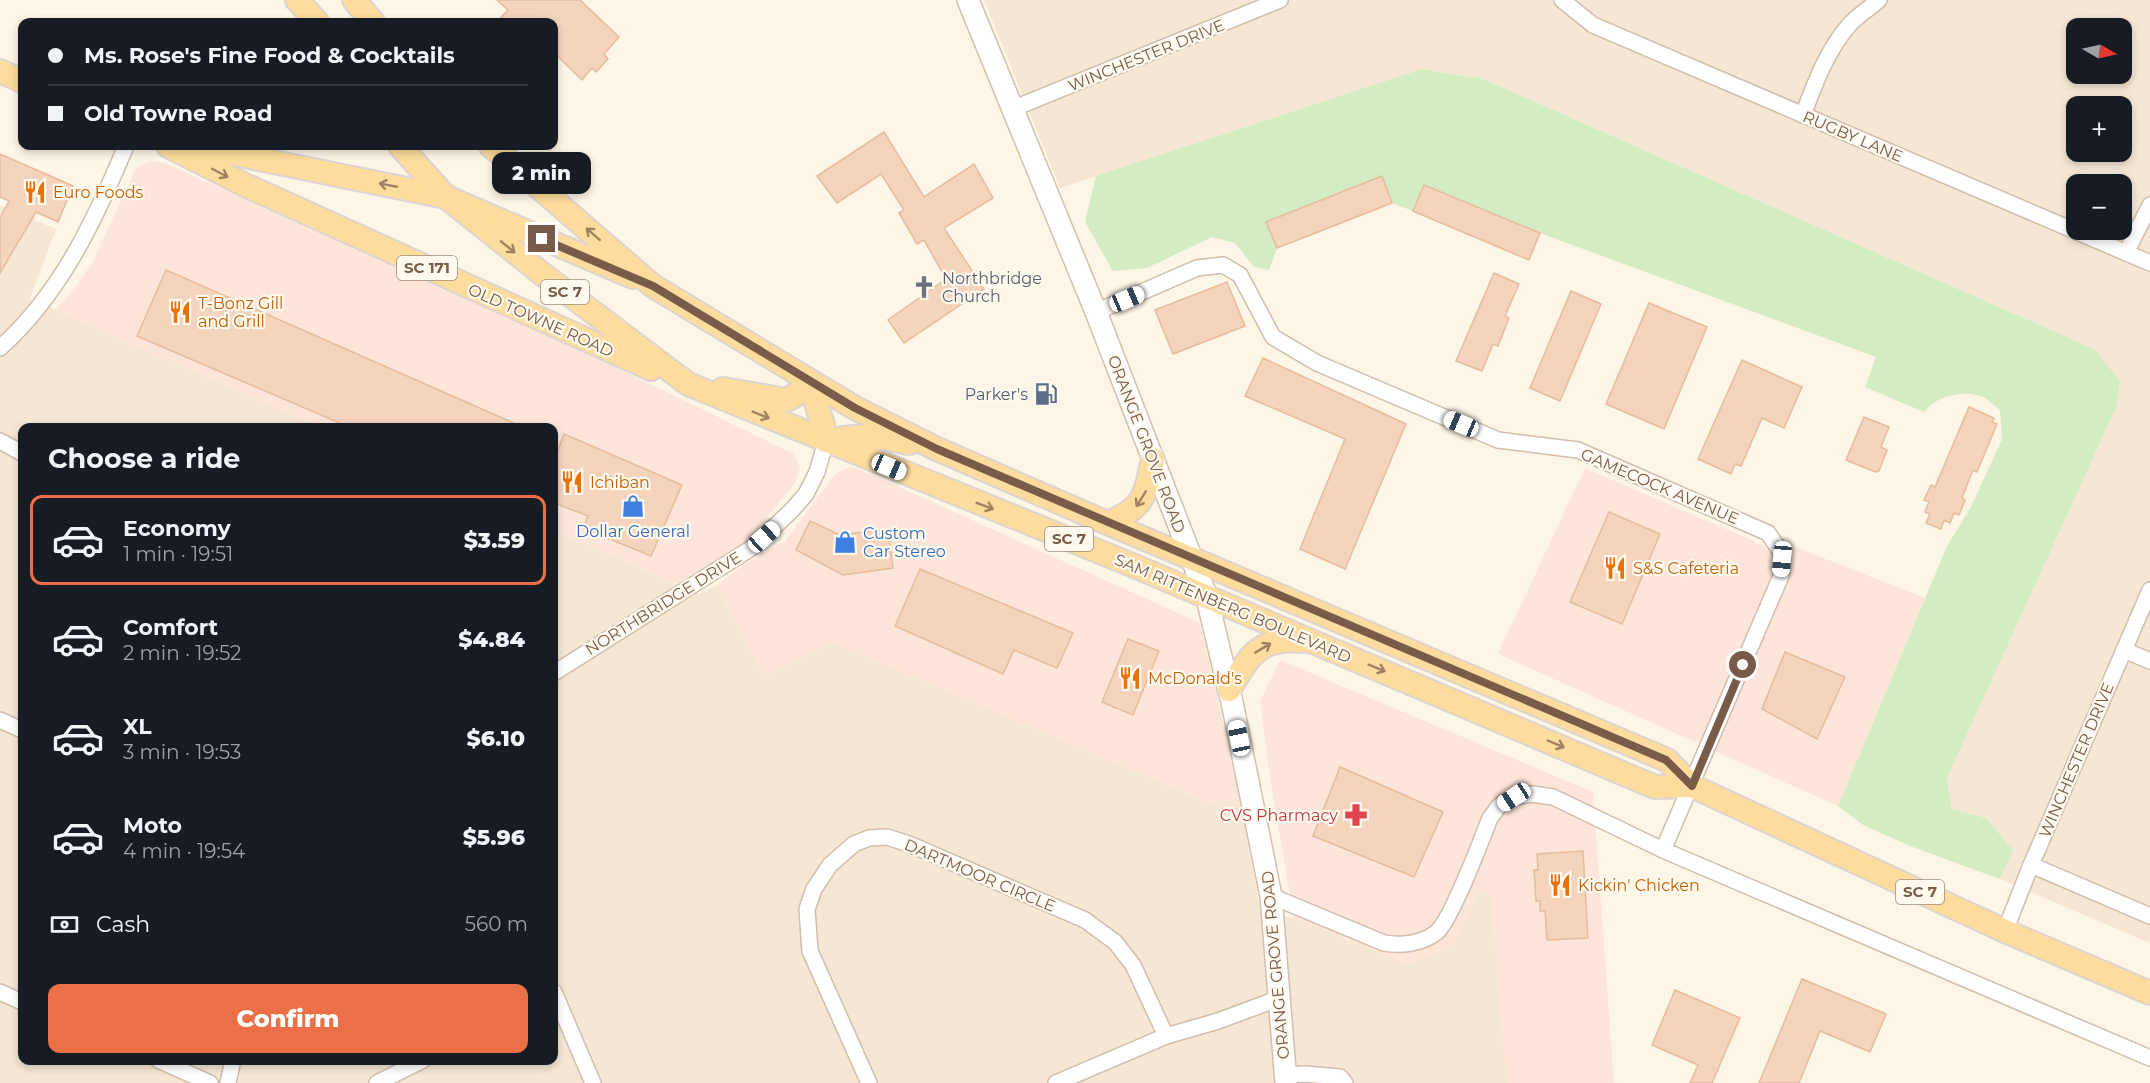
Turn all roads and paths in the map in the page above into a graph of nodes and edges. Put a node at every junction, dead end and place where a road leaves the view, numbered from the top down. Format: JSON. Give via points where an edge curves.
{"nodes":[{"id":1,"x":292,"y":0,"type":"edge"},
{"id":2,"x":297,"y":0,"type":"edge"},
{"id":3,"x":354,"y":0,"type":"edge"},
{"id":4,"x":968,"y":0,"type":"edge"},
{"id":5,"x":1280,"y":0,"type":"edge"},
{"id":6,"x":1562,"y":0,"type":"edge"},
{"id":7,"x":1880,"y":0,"type":"edge"},
{"id":8,"x":303,"y":18,"type":"edge"},
{"id":9,"x":314,"y":18,"type":"edge"},
{"id":10,"x":370,"y":18,"type":"edge"},
{"id":11,"x":0,"y":71,"type":"edge"},
{"id":12,"x":18,"y":79,"type":"edge"},
{"id":13,"x":1012,"y":109,"type":"junction"},
{"id":14,"x":1803,"y":115,"type":"junction"},
{"id":15,"x":124,"y":150,"type":"edge"},
{"id":16,"x":176,"y":150,"type":"edge"},
{"id":17,"x":215,"y":150,"type":"edge"},
{"id":18,"x":404,"y":150,"type":"edge"},
{"id":19,"x":496,"y":150,"type":"edge"},
{"id":20,"x":446,"y":197,"type":"junction"},
{"id":21,"x":2150,"y":205,"type":"edge"},
{"id":22,"x":2126,"y":253,"type":"junction"},
{"id":23,"x":2150,"y":263,"type":"edge"},
{"id":24,"x":653,"y":286,"type":"junction"},
{"id":25,"x":1096,"y":312,"type":"junction"},
{"id":26,"x":0,"y":348,"type":"edge"},
{"id":27,"x":808,"y":381,"type":"junction"},
{"id":28,"x":688,"y":384,"type":"junction"},
{"id":29,"x":0,"y":441,"type":"edge"},
{"id":30,"x":826,"y":441,"type":"junction"},
{"id":31,"x":937,"y":449,"type":"junction"},
{"id":32,"x":18,"y":451,"type":"edge"},
{"id":33,"x":1153,"y":459,"type":"junction"},
{"id":34,"x":1108,"y":523,"type":"junction"},
{"id":35,"x":1191,"y":557,"type":"junction"},
{"id":36,"x":2150,"y":590,"type":"edge"},
{"id":37,"x":1206,"y":597,"type":"junction"},
{"id":38,"x":1316,"y":643,"type":"junction"},
{"id":39,"x":2124,"y":650,"type":"junction"},
{"id":40,"x":2150,"y":661,"type":"edge"},
{"id":41,"x":558,"y":670,"type":"edge"},
{"id":42,"x":1229,"y":690,"type":"junction"},
{"id":43,"x":0,"y":720,"type":"edge"},
{"id":44,"x":18,"y":728,"type":"edge"},
{"id":45,"x":1692,"y":786,"type":"junction"},
{"id":46,"x":1663,"y":850,"type":"junction"},
{"id":47,"x":2031,"y":865,"type":"junction"},
{"id":48,"x":1271,"y":896,"type":"junction"},
{"id":49,"x":2150,"y":916,"type":"edge"},
{"id":50,"x":2005,"y":931,"type":"junction"},
{"id":51,"x":0,"y":992,"type":"edge"},
{"id":52,"x":2150,"y":993,"type":"edge"},
{"id":53,"x":1280,"y":998,"type":"junction"},
{"id":54,"x":18,"y":1000,"type":"edge"},
{"id":55,"x":558,"y":1005,"type":"edge"},
{"id":56,"x":1166,"y":1036,"type":"junction"},
{"id":57,"x":2150,"y":1058,"type":"edge"},
{"id":58,"x":169,"y":1065,"type":"edge"},
{"id":59,"x":232,"y":1065,"type":"edge"},
{"id":60,"x":413,"y":1065,"type":"edge"},
{"id":61,"x":1285,"y":1079,"type":"edge"},
{"id":62,"x":210,"y":1083,"type":"edge"},
{"id":63,"x":228,"y":1083,"type":"edge"},
{"id":64,"x":376,"y":1083,"type":"edge"},
{"id":65,"x":593,"y":1083,"type":"edge"},
{"id":66,"x":870,"y":1083,"type":"edge"},
{"id":67,"x":1056,"y":1083,"type":"edge"},
{"id":68,"x":1345,"y":1083,"type":"edge"}],
"edges":[{"from":1,"to":8,"type":"main road"},
{"from":2,"to":9,"type":"main road"},
{"from":3,"to":10,"type":"main road"},
{"from":4,"to":13,"type":"street","name":"ORANGE GROVE ROAD"},
{"from":5,"to":13,"type":"street","name":"WINCHESTER DRIVE"},
{"from":6,"to":14,"type":"street","name":"RUGBY LANE","via":[[1593,25]]},
{"from":7,"to":14,"type":"street","via":[[1851,22],[1834,44]]},
{"from":11,"to":12,"type":"main road"},
{"from":13,"to":25,"type":"street","name":"ORANGE GROVE ROAD"},
{"from":14,"to":22,"type":"street","name":"RUGBY LANE"},
{"from":15,"to":26,"type":"street","via":[[101,206],[64,273],[25,325]]},
{"from":16,"to":28,"type":"main road","name":"OLD TOWNE ROAD","number":"SC 171","one_way":true,"via":[[244,186]]},
{"from":20,"to":17,"type":"main road","one_way":true},
{"from":18,"to":20,"type":"main road","name":"SAM RITTENBERG BOULEVARD","number":"SC 7"},
{"from":24,"to":19,"type":"main road","name":"SAM RITTENBERG BOULEVARD","number":"SC 7","one_way":true},
{"from":20,"to":24,"type":"main road"},
{"from":20,"to":28,"type":"main road","name":"SAM RITTENBERG BOULEVARD","number":"SC 7","one_way":true},
{"from":21,"to":22,"type":"street"},
{"from":22,"to":23,"type":"street","name":"RUGBY LANE"},
{"from":24,"to":27,"type":"main road","name":"SAM RITTENBERG BOULEVARD","number":"SC 7"},
{"from":25,"to":33,"type":"street","name":"ORANGE GROVE ROAD"},
{"from":25,"to":45,"type":"street","name":"GAMECOCK AVENUE","via":[[1197,268],[1223,265],[1240,275],[1273,337],[1317,363],[1498,440],[1578,450],[1768,533],[1783,555],[1781,576]]},
{"from":27,"to":28,"type":"main road","via":[[786,400]]},
{"from":27,"to":30,"type":"main road"},
{"from":27,"to":31,"type":"main road","name":"SAM RITTENBERG BOULEVARD","number":"SC 7"},
{"from":28,"to":30,"type":"main road","name":"SAM RITTENBERG BOULEVARD","number":"SC 7","one_way":true},
{"from":29,"to":32,"type":"street"},
{"from":30,"to":31,"type":"main road","via":[[869,436]]},
{"from":30,"to":37,"type":"main road","name":"SAM RITTENBERG BOULEVARD","number":"SC 7","one_way":true},
{"from":30,"to":41,"type":"street","name":"NORTHBRIDGE DRIVE","via":[[806,494],[753,547]]},
{"from":31,"to":34,"type":"main road","name":"SAM RITTENBERG BOULEVARD","number":"SC 7"},
{"from":33,"to":34,"type":"main road","one_way":true,"via":[[1145,494],[1134,509]]},
{"from":33,"to":35,"type":"street","name":"ORANGE GROVE ROAD"},
{"from":34,"to":35,"type":"main road","name":"SAM RITTENBERG BOULEVARD","number":"SC 7"},
{"from":35,"to":37,"type":"street","name":"ORANGE GROVE ROAD"},
{"from":35,"to":45,"type":"main road","name":"SAM RITTENBERG BOULEVARD","number":"SC 7","via":[[1666,760]]},
{"from":36,"to":39,"type":"street","name":"WINCHESTER DRIVE"},
{"from":37,"to":38,"type":"main road","name":"SAM RITTENBERG BOULEVARD","number":"SC 7"},
{"from":37,"to":42,"type":"street","name":"ORANGE GROVE ROAD"},
{"from":42,"to":38,"type":"main road","one_way":true,"via":[[1248,658],[1264,646],[1283,639]]},
{"from":38,"to":45,"type":"main road","name":"SAM RITTENBERG BOULEVARD","number":"SC 7","one_way":true,"via":[[1654,787]]},
{"from":39,"to":40,"type":"street"},
{"from":39,"to":47,"type":"street","name":"WINCHESTER DRIVE"},
{"from":42,"to":48,"type":"street","name":"ORANGE GROVE ROAD"},
{"from":43,"to":44,"type":"street"},
{"from":45,"to":46,"type":"street","name":"GAMECOCK AVENUE"},
{"from":45,"to":50,"type":"main road","name":"SAM RITTENBERG BOULEVARD","number":"SC 7"},
{"from":46,"to":48,"type":"street","via":[[1553,797],[1532,794],[1514,797],[1495,812],[1448,916],[1437,932],[1421,940],[1401,946],[1384,943]]},
{"from":46,"to":57,"type":"street"},
{"from":47,"to":49,"type":"street"},
{"from":47,"to":50,"type":"street","name":"WINCHESTER DRIVE"},
{"from":48,"to":53,"type":"street","name":"ORANGE GROVE ROAD"},
{"from":50,"to":52,"type":"main road","name":"SAM RITTENBERG BOULEVARD","number":"SC 7"},
{"from":51,"to":54,"type":"street"},
{"from":53,"to":56,"type":"street"},
{"from":53,"to":61,"type":"street","name":"ORANGE GROVE ROAD"},
{"from":55,"to":65,"type":"street"},
{"from":56,"to":66,"type":"street","name":"DARTMOOR CIRCLE","via":[[1133,965],[1115,942],[1085,920],[909,843],[887,837],[869,838],[854,844],[830,865],[814,889],[807,909],[810,951]]},
{"from":56,"to":67,"type":"street"},
{"from":58,"to":62,"type":"street"},
{"from":59,"to":63,"type":"street"},
{"from":60,"to":64,"type":"street"},
{"from":61,"to":68,"type":"street","via":[[1305,1074],[1340,1077]]}]}
